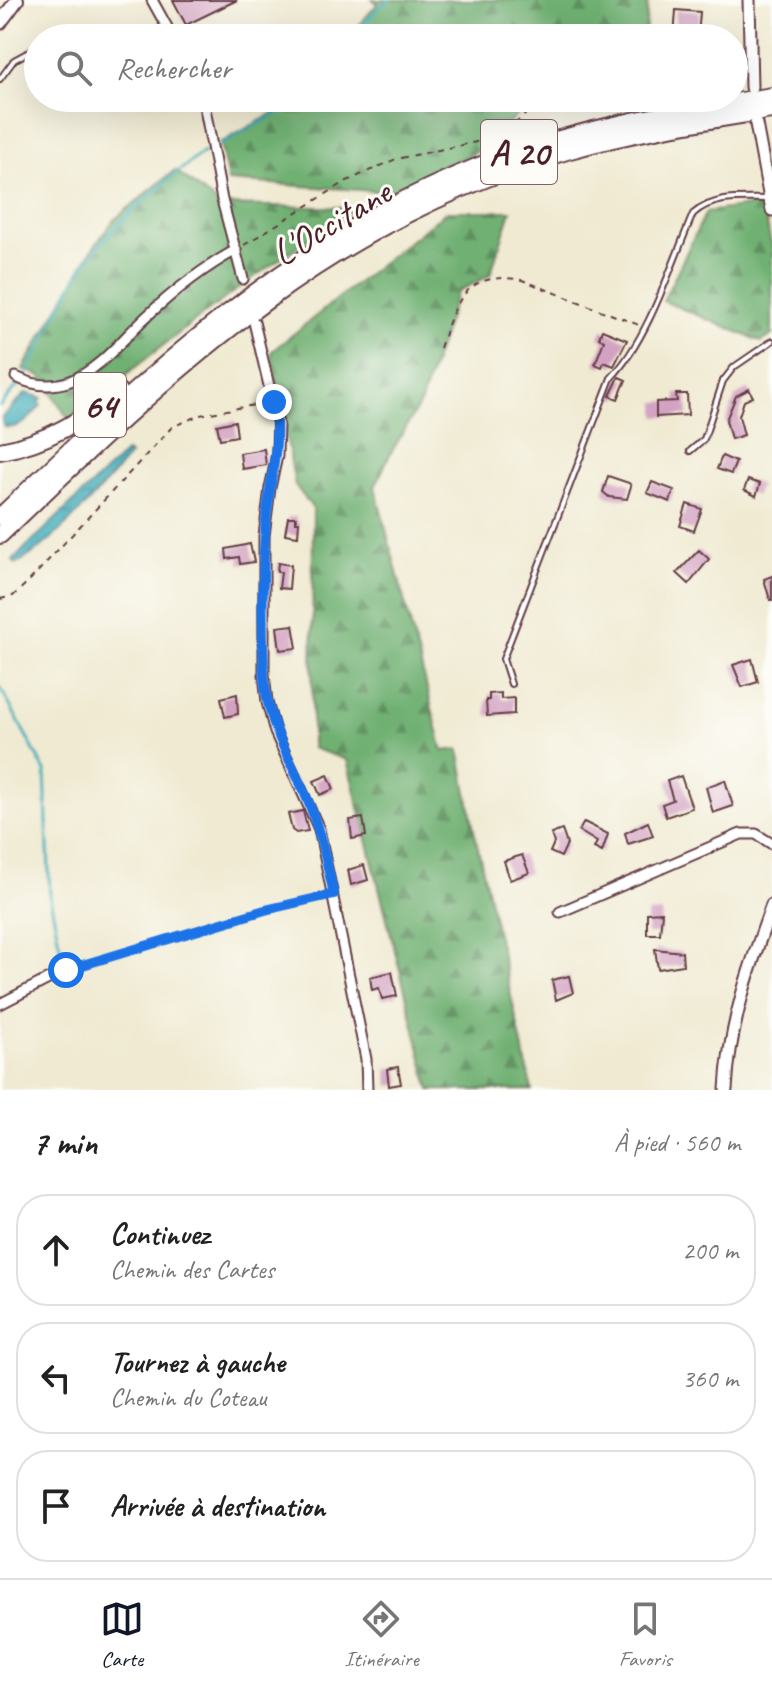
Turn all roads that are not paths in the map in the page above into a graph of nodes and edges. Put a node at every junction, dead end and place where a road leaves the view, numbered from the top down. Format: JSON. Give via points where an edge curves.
{"nodes":[{"id":1,"x":17,"y":0,"type":"edge"},
{"id":2,"x":152,"y":0,"type":"edge"},
{"id":3,"x":749,"y":0,"type":"edge"},
{"id":4,"x":0,"y":23,"type":"edge"},
{"id":5,"x":165,"y":24,"type":"edge"},
{"id":6,"x":24,"y":55,"type":"edge"},
{"id":7,"x":0,"y":79,"type":"edge"},
{"id":8,"x":751,"y":87,"type":"dead end"},
{"id":9,"x":772,"y":96,"type":"edge"},
{"id":10,"x":748,"y":100,"type":"edge"},
{"id":11,"x":772,"y":110,"type":"edge"},
{"id":12,"x":206,"y":112,"type":"edge"},
{"id":13,"x":683,"y":112,"type":"edge"},
{"id":14,"x":756,"y":124,"type":"dead end"},
{"id":15,"x":771,"y":205,"type":"edge"},
{"id":16,"x":236,"y":250,"type":"junction"},
{"id":17,"x":243,"y":279,"type":"dead end"},
{"id":18,"x":254,"y":322,"type":"dead end"},
{"id":19,"x":192,"y":340,"type":"junction"},
{"id":20,"x":772,"y":341,"type":"edge"},
{"id":21,"x":16,"y":377,"type":"dead end"},
{"id":22,"x":0,"y":451,"type":"edge"},
{"id":23,"x":690,"y":451,"type":"dead end"},
{"id":24,"x":0,"y":517,"type":"edge"},
{"id":25,"x":0,"y":535,"type":"edge"},
{"id":26,"x":511,"y":684,"type":"dead end"},
{"id":27,"x":772,"y":844,"type":"edge"},
{"id":28,"x":772,"y":905,"type":"edge"},
{"id":29,"x":560,"y":912,"type":"dead end"},
{"id":30,"x":66,"y":970,"type":"road end"},
{"id":31,"x":0,"y":1004,"type":"edge"},
{"id":32,"x":367,"y":1090,"type":"edge"},
{"id":33,"x":726,"y":1090,"type":"edge"}],
"edges":[{"from":1,"to":4,"type":"main road"},
{"from":2,"to":5,"type":"street"},
{"from":3,"to":8,"type":"street"},
{"from":6,"to":7,"type":"lane"},
{"from":9,"to":10,"type":"highway","name":"L'Occitane","number":"A 20"},
{"from":11,"to":25,"type":"highway","name":"L'Occitane","number":"A 20","via":[[570,150],[443,196],[372,231],[294,279],[202,349]]},
{"from":12,"to":16,"type":"street"},
{"from":13,"to":19,"type":"highway","name":"L'Occitane","number":"A 20","via":[[611,125],[437,184],[327,242]]},
{"from":14,"to":15,"type":"street"},
{"from":15,"to":26,"type":"lane","via":[[726,199],[704,204],[693,214],[644,327],[611,378],[505,651],[503,665]]},
{"from":16,"to":17,"type":"street"},
{"from":16,"to":21,"type":"street","via":[[183,285],[91,370],[56,385],[32,385]]},
{"from":18,"to":32,"type":"street","via":[[278,424],[264,536],[267,702],[319,829],[366,1059]]},
{"from":19,"to":22,"type":"highway","number":"64","via":[[63,431]]},
{"from":19,"to":24,"type":"highway","name":"L'Occitane","number":"A 20"},
{"from":20,"to":23,"type":"lane","via":[[723,381],[704,439]]},
{"from":27,"to":29,"type":"street","via":[[756,834],[741,834]]},
{"from":28,"to":33,"type":"street","via":[[729,1043]]},
{"from":30,"to":31,"type":"street"}]}
